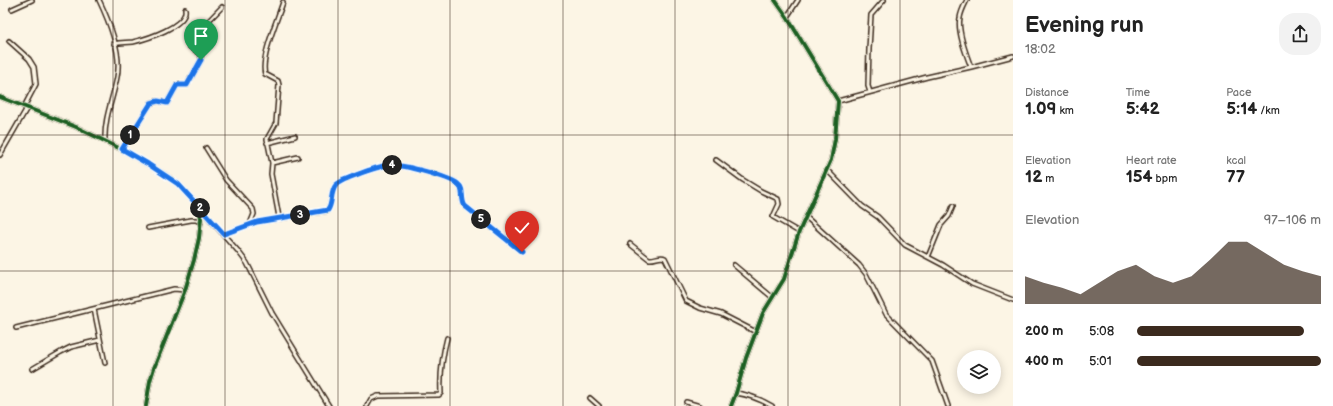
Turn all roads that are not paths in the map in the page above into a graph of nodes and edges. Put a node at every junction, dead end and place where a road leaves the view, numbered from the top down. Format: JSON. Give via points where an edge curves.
{"nodes":[{"id":1,"x":32,"y":0,"type":"edge"},
{"id":2,"x":105,"y":0,"type":"edge"},
{"id":3,"x":775,"y":0,"type":"edge"},
{"id":4,"x":798,"y":0,"type":"edge"},
{"id":5,"x":884,"y":0,"type":"edge"},
{"id":6,"x":967,"y":0,"type":"edge"},
{"id":7,"x":99,"y":1,"type":"edge"},
{"id":8,"x":283,"y":2,"type":"dead end"},
{"id":9,"x":222,"y":7,"type":"dead end"},
{"id":10,"x":12,"y":9,"type":"dead end"},
{"id":11,"x":185,"y":9,"type":"dead end"},
{"id":12,"x":787,"y":17,"type":"junction"},
{"id":13,"x":9,"y":41,"type":"dead end"},
{"id":14,"x":114,"y":44,"type":"junction"},
{"id":15,"x":1013,"y":56,"type":"edge"},
{"id":16,"x":971,"y":68,"type":"junction"},
{"id":17,"x":870,"y":92,"type":"junction"},
{"id":18,"x":0,"y":97,"type":"edge"},
{"id":19,"x":838,"y":101,"type":"junction"},
{"id":20,"x":26,"y":108,"type":"junction"},
{"id":21,"x":295,"y":136,"type":"dead end"},
{"id":22,"x":105,"y":140,"type":"junction"},
{"id":23,"x":267,"y":143,"type":"junction"},
{"id":24,"x":206,"y":148,"type":"dead end"},
{"id":25,"x":122,"y":149,"type":"junction"},
{"id":26,"x":0,"y":155,"type":"edge"},
{"id":27,"x":298,"y":156,"type":"dead end"},
{"id":28,"x":716,"y":160,"type":"dead end"},
{"id":29,"x":272,"y":163,"type":"junction"},
{"id":30,"x":827,"y":170,"type":"junction"},
{"id":31,"x":953,"y":206,"type":"dead end"},
{"id":32,"x":199,"y":207,"type":"junction"},
{"id":33,"x":279,"y":217,"type":"junction"},
{"id":34,"x":806,"y":217,"type":"junction"},
{"id":35,"x":201,"y":223,"type":"junction"},
{"id":36,"x":250,"y":224,"type":"junction"},
{"id":37,"x":148,"y":228,"type":"dead end"},
{"id":38,"x":800,"y":232,"type":"junction"},
{"id":39,"x":224,"y":234,"type":"junction"},
{"id":40,"x":630,"y":244,"type":"dead end"},
{"id":41,"x":522,"y":252,"type":"dead end"},
{"id":42,"x":928,"y":257,"type":"junction"},
{"id":43,"x":734,"y":265,"type":"dead end"},
{"id":44,"x":185,"y":290,"type":"junction"},
{"id":45,"x":772,"y":297,"type":"junction"},
{"id":46,"x":1013,"y":300,"type":"edge"},
{"id":47,"x":94,"y":309,"type":"junction"},
{"id":48,"x":16,"y":328,"type":"dead end"},
{"id":49,"x":756,"y":332,"type":"junction"},
{"id":50,"x":447,"y":338,"type":"dead end"},
{"id":51,"x":100,"y":340,"type":"junction"},
{"id":52,"x":105,"y":363,"type":"dead end"},
{"id":53,"x":32,"y":369,"type":"dead end"},
{"id":54,"x":736,"y":393,"type":"junction"},
{"id":55,"x":590,"y":398,"type":"dead end"},
{"id":56,"x":686,"y":402,"type":"dead end"},
{"id":57,"x":146,"y":406,"type":"edge"},
{"id":58,"x":329,"y":406,"type":"edge"},
{"id":59,"x":367,"y":406,"type":"edge"},
{"id":60,"x":599,"y":406,"type":"edge"},
{"id":61,"x":700,"y":406,"type":"edge"},
{"id":62,"x":731,"y":406,"type":"edge"},
{"id":63,"x":772,"y":406,"type":"edge"},
{"id":64,"x":948,"y":406,"type":"edge"}],
"edges":[{"from":1,"to":10,"type":"street"},
{"from":2,"to":7,"type":"street"},
{"from":3,"to":12,"type":"street"},
{"from":4,"to":12,"type":"street"},
{"from":5,"to":17,"type":"street","via":[[871,15],[868,86]]},
{"from":6,"to":16,"type":"street","via":[[959,22]]},
{"from":7,"to":14,"type":"street"},
{"from":8,"to":23,"type":"street","via":[[264,66],[265,74],[278,80],[280,85],[276,123],[267,138]]},
{"from":9,"to":25,"type":"street","via":[[188,42],[190,47],[201,54],[201,60],[187,85],[177,85],[167,103],[151,103]]},
{"from":11,"to":14,"type":"street","via":[[184,18],[170,28],[151,37]]},
{"from":12,"to":19,"type":"street"},
{"from":13,"to":20,"type":"street","via":[[34,67],[36,84]]},
{"from":14,"to":22,"type":"street","via":[[118,69],[106,122]]},
{"from":15,"to":16,"type":"street"},
{"from":16,"to":17,"type":"street"},
{"from":17,"to":19,"type":"street"},
{"from":18,"to":20,"type":"street"},
{"from":19,"to":30,"type":"street","via":[[835,139]]},
{"from":20,"to":22,"type":"street"},
{"from":20,"to":26,"type":"street"},
{"from":21,"to":23,"type":"street"},
{"from":22,"to":25,"type":"street"},
{"from":23,"to":29,"type":"street"},
{"from":24,"to":36,"type":"street","via":[[226,180],[253,209]]},
{"from":25,"to":32,"type":"street","via":[[178,184]]},
{"from":27,"to":29,"type":"street"},
{"from":28,"to":38,"type":"street","via":[[743,180],[778,199],[779,204],[773,217]]},
{"from":29,"to":33,"type":"street","via":[[271,174]]},
{"from":30,"to":34,"type":"street"},
{"from":30,"to":42,"type":"street","via":[[862,206],[878,217],[905,244]]},
{"from":31,"to":42,"type":"street","via":[[941,225]]},
{"from":32,"to":35,"type":"street"},
{"from":32,"to":39,"type":"street"},
{"from":33,"to":36,"type":"street"},
{"from":33,"to":41,"type":"street","via":[[328,210],[337,184],[393,165],[436,175],[457,183],[462,189],[465,206]]},
{"from":34,"to":38,"type":"street"},
{"from":34,"to":64,"type":"street","via":[[858,264],[866,274],[886,314],[932,361]]},
{"from":35,"to":37,"type":"street","via":[[192,220]]},
{"from":35,"to":44,"type":"street","via":[[196,253]]},
{"from":36,"to":39,"type":"street"},
{"from":38,"to":45,"type":"street","via":[[784,279]]},
{"from":39,"to":58,"type":"street","via":[[250,268],[272,313]]},
{"from":40,"to":49,"type":"street","via":[[649,259],[661,256],[665,258],[686,301],[721,314]]},
{"from":42,"to":46,"type":"street","via":[[972,284]]},
{"from":43,"to":45,"type":"street"},
{"from":44,"to":47,"type":"street","via":[[174,289]]},
{"from":44,"to":57,"type":"street","via":[[154,368]]},
{"from":45,"to":49,"type":"street","via":[[764,309]]},
{"from":47,"to":48,"type":"street"},
{"from":47,"to":51,"type":"street"},
{"from":49,"to":54,"type":"street"},
{"from":50,"to":59,"type":"street","via":[[439,395],[378,396],[371,399]]},
{"from":51,"to":52,"type":"street"},
{"from":51,"to":53,"type":"street","via":[[71,347]]},
{"from":54,"to":62,"type":"street"},
{"from":54,"to":63,"type":"street","via":[[747,394]]},
{"from":55,"to":60,"type":"street"},
{"from":56,"to":61,"type":"street"}]}
